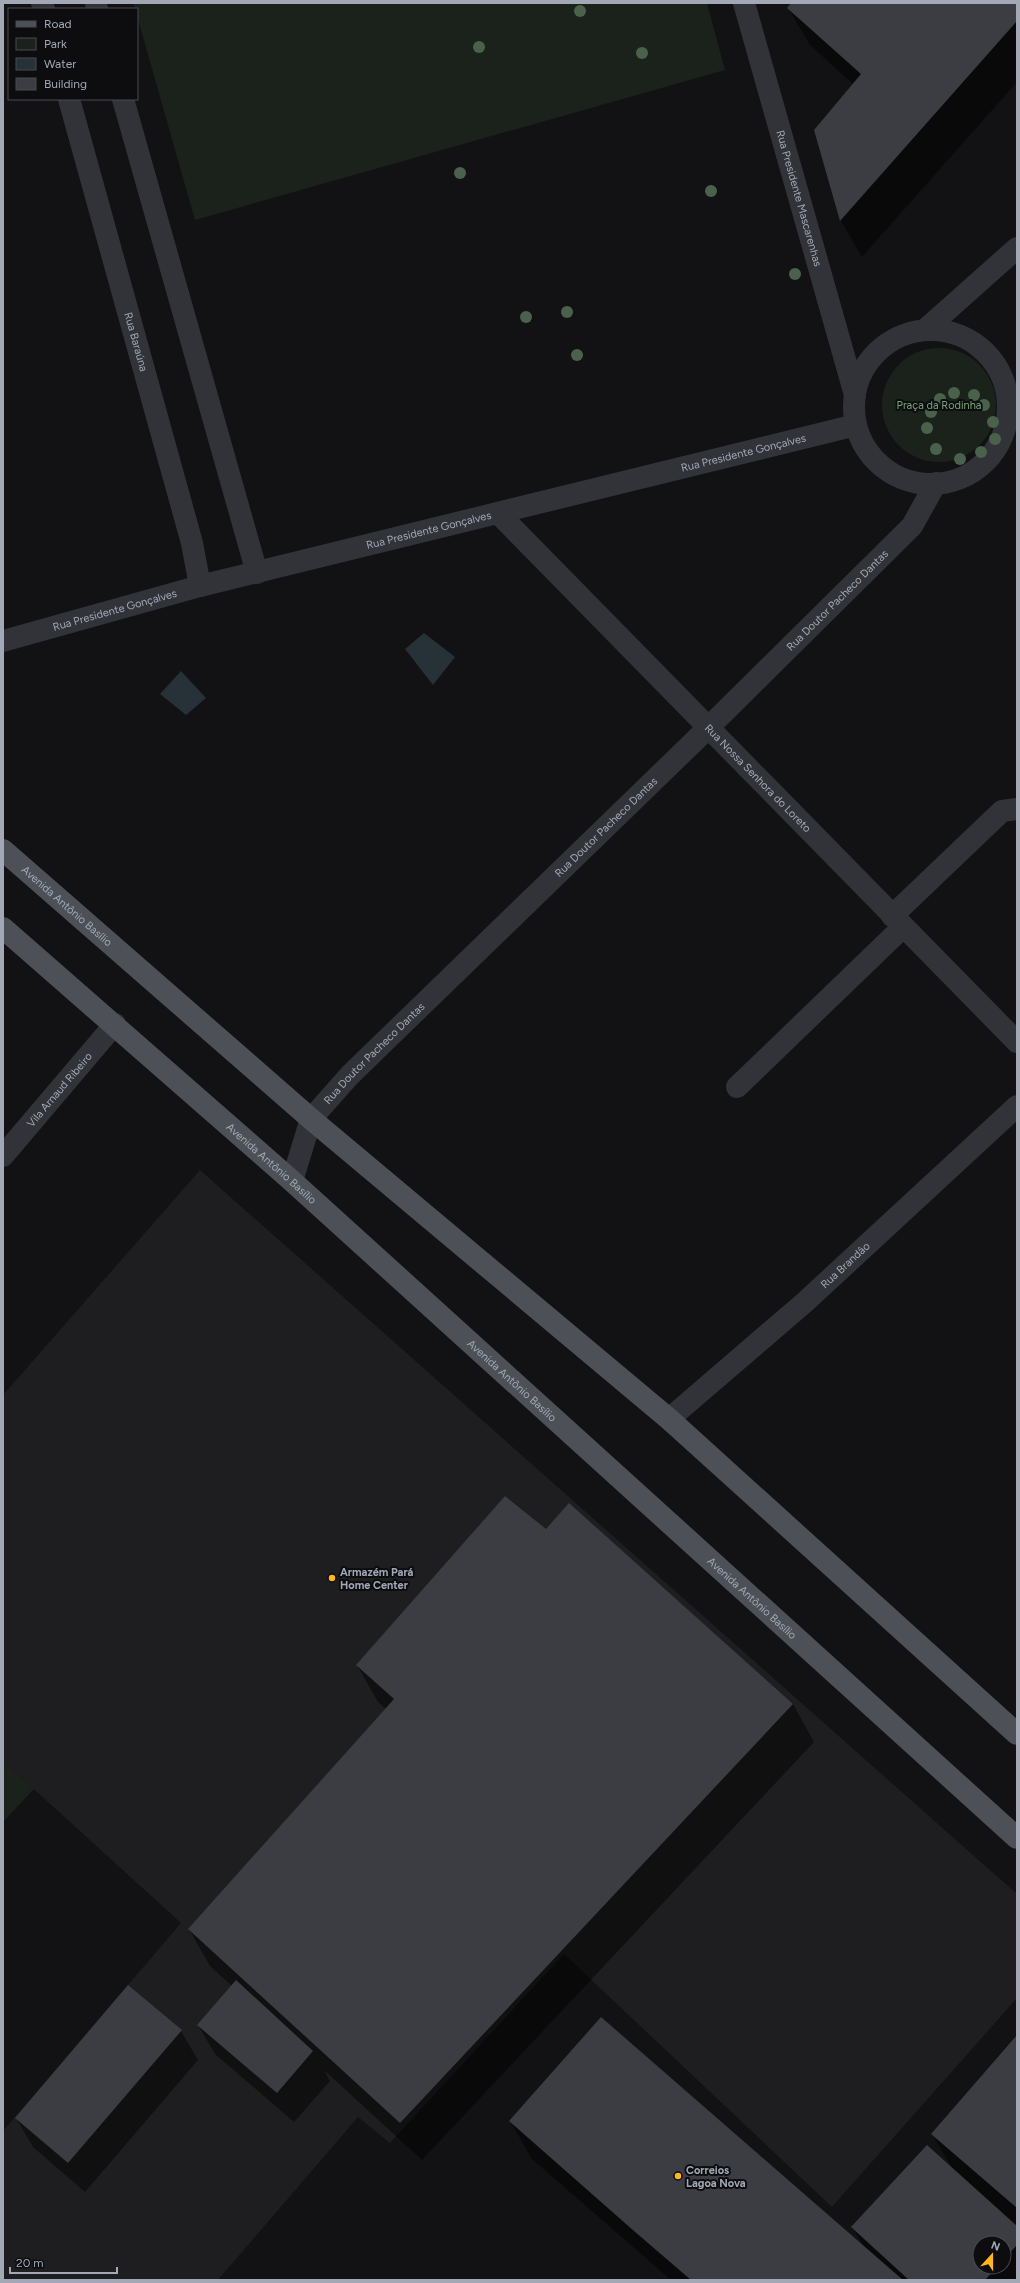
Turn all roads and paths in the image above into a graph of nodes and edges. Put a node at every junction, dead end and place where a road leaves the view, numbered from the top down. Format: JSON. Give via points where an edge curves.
{"nodes":[{"id":1,"x":744,"y":3,"type":"edge"},
{"id":2,"x":69,"y":100,"type":"edge"},
{"id":3,"x":123,"y":100,"type":"edge"},
{"id":4,"x":1017,"y":248,"type":"edge"},
{"id":5,"x":926,"y":329,"type":"junction"},
{"id":6,"x":1011,"y":382,"type":"edge"},
{"id":7,"x":855,"y":394,"type":"junction"},
{"id":8,"x":1012,"y":421,"type":"edge"},
{"id":9,"x":856,"y":425,"type":"junction"},
{"id":10,"x":936,"y":483,"type":"junction"},
{"id":11,"x":500,"y":514,"type":"junction"},
{"id":12,"x":257,"y":573,"type":"junction"},
{"id":13,"x":200,"y":586,"type":"junction"},
{"id":14,"x":3,"y":641,"type":"edge"},
{"id":15,"x":710,"y":726,"type":"junction"},
{"id":16,"x":1017,"y":808,"type":"edge"},
{"id":17,"x":3,"y":850,"type":"edge"},
{"id":18,"x":897,"y":921,"type":"junction"},
{"id":19,"x":3,"y":928,"type":"edge"},
{"id":20,"x":115,"y":1024,"type":"junction"},
{"id":21,"x":1017,"y":1042,"type":"edge"},
{"id":22,"x":737,"y":1087,"type":"dead end"},
{"id":23,"x":1017,"y":1106,"type":"edge"},
{"id":24,"x":311,"y":1119,"type":"junction"},
{"id":25,"x":3,"y":1156,"type":"edge"},
{"id":26,"x":292,"y":1181,"type":"junction"},
{"id":27,"x":669,"y":1419,"type":"junction"},
{"id":28,"x":1017,"y":1734,"type":"edge"},
{"id":29,"x":1017,"y":1838,"type":"edge"}],
"edges":[{"from":1,"to":7,"type":"street","name":"Rua Presidente Mascarenhas"},
{"from":2,"to":13,"type":"street","name":"Rua Baraúna","via":[[192,543]]},
{"from":3,"to":12,"type":"street"},
{"from":4,"to":5,"type":"street"},
{"from":5,"to":6,"type":"street","via":[[952,332],[975,343]]},
{"from":5,"to":7,"type":"street","via":[[901,336],[879,349],[863,370]]},
{"from":6,"to":8,"type":"street","via":[[1008,400]]},
{"from":7,"to":9,"type":"street"},
{"from":8,"to":10,"type":"street","via":[[992,454],[976,469],[957,479]]},
{"from":9,"to":10,"type":"street","via":[[864,444],[877,461],[894,474],[915,482]]},
{"from":9,"to":11,"type":"street","name":"Rua Presidente Gonçalves"},
{"from":10,"to":15,"type":"street","name":"Rua Doutor Pacheco Dantas","via":[[912,526]]},
{"from":11,"to":12,"type":"street","name":"Rua Presidente Gonçalves"},
{"from":11,"to":15,"type":"street","name":"Rua Nossa Senhora do Loreto"},
{"from":12,"to":13,"type":"street","name":"Rua Presidente Gonçalves"},
{"from":13,"to":14,"type":"street","name":"Rua Presidente Gonçalves"},
{"from":15,"to":18,"type":"street","name":"Rua Nossa Senhora do Loreto"},
{"from":15,"to":24,"type":"street","name":"Rua Doutor Pacheco Dantas","via":[[350,1074]]},
{"from":16,"to":18,"type":"street","via":[[1002,811]]},
{"from":17,"to":24,"type":"main road","name":"Avenida Antônio Basílio"},
{"from":18,"to":21,"type":"street","name":"Rua Nossa Senhora do Loreto"},
{"from":18,"to":22,"type":"street"},
{"from":19,"to":20,"type":"main road","name":"Avenida Antônio Basílio"},
{"from":20,"to":25,"type":"street","name":"Vila Arnaud Ribeiro"},
{"from":20,"to":26,"type":"main road","name":"Avenida Antônio Basílio"},
{"from":23,"to":27,"type":"street","name":"Rua Brandâo","via":[[804,1303]]},
{"from":24,"to":26,"type":"street","name":"Rua Doutor Pacheco Dantas"},
{"from":24,"to":27,"type":"main road","name":"Avenida Antônio Basílio"},
{"from":26,"to":29,"type":"main road","name":"Avenida Antônio Basílio"},
{"from":27,"to":28,"type":"main road","name":"Avenida Antônio Basílio"}]}
